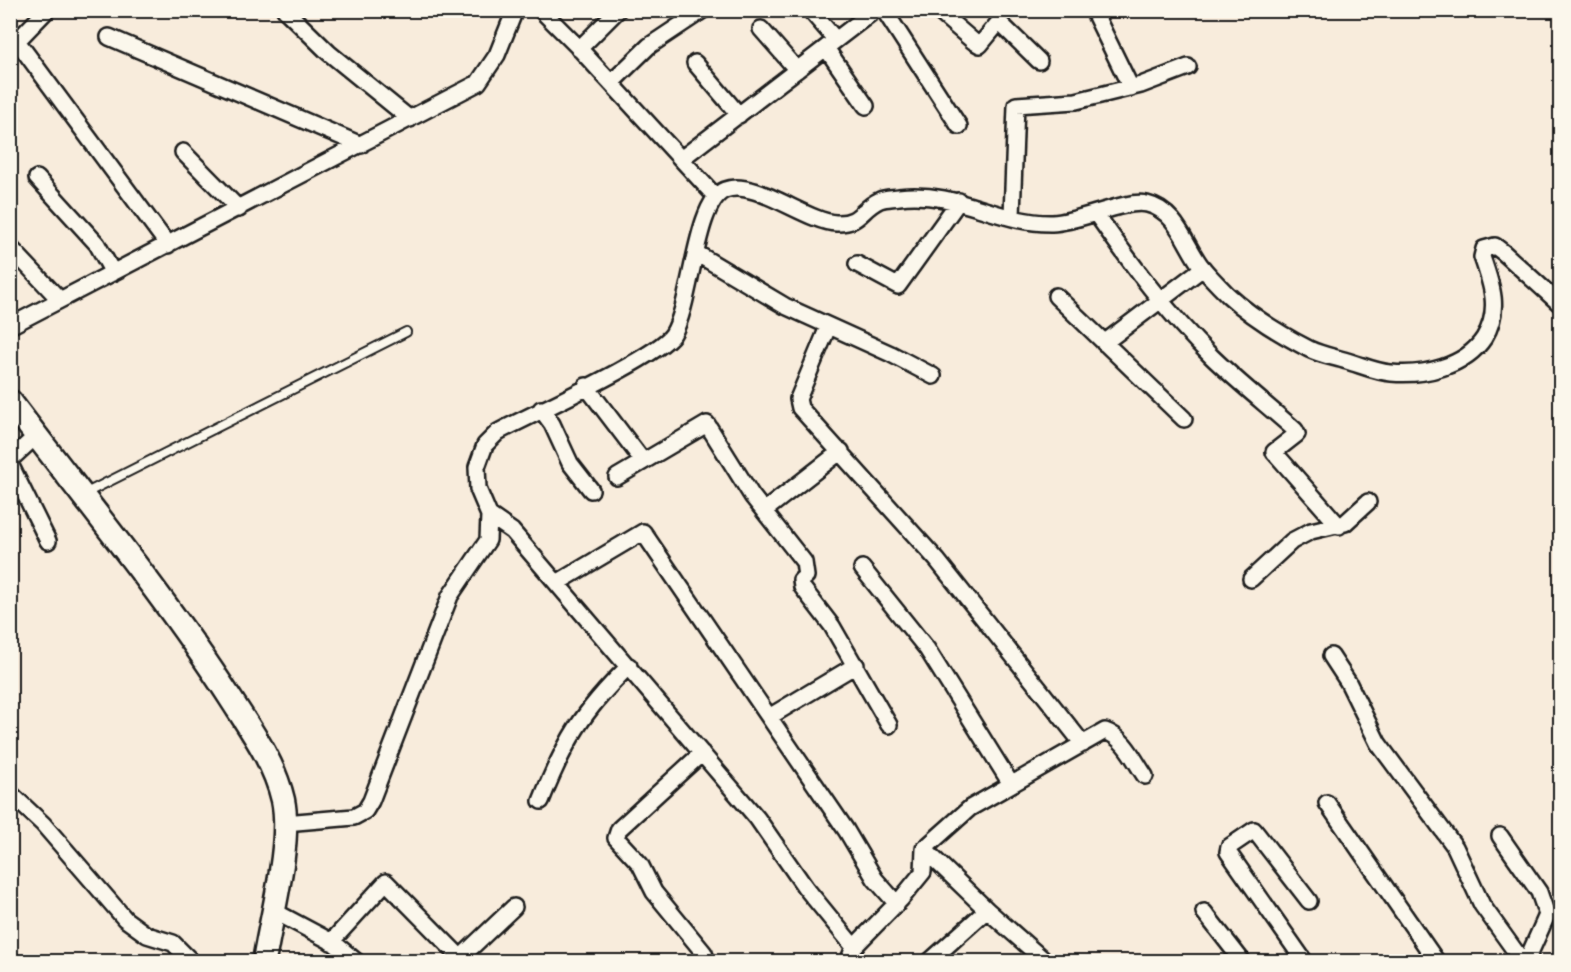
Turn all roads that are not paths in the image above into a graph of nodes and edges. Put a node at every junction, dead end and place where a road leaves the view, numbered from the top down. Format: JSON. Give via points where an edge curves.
{"nodes":[{"id":1,"x":47,"y":10,"type":"edge"},
{"id":2,"x":285,"y":10,"type":"edge"},
{"id":3,"x":515,"y":10,"type":"edge"},
{"id":4,"x":541,"y":10,"type":"edge"},
{"id":5,"x":618,"y":10,"type":"edge"},
{"id":6,"x":703,"y":10,"type":"edge"},
{"id":7,"x":810,"y":10,"type":"edge"},
{"id":8,"x":874,"y":10,"type":"edge"},
{"id":9,"x":884,"y":10,"type":"edge"},
{"id":10,"x":937,"y":10,"type":"edge"},
{"id":11,"x":1094,"y":10,"type":"edge"},
{"id":12,"x":761,"y":29,"type":"dead end"},
{"id":13,"x":109,"y":37,"type":"dead end"},
{"id":14,"x":831,"y":44,"type":"junction"},
{"id":15,"x":579,"y":49,"type":"junction"},
{"id":16,"x":1039,"y":61,"type":"dead end"},
{"id":17,"x":695,"y":63,"type":"dead end"},
{"id":18,"x":1188,"y":67,"type":"dead end"},
{"id":19,"x":797,"y":70,"type":"junction"},
{"id":20,"x":611,"y":83,"type":"junction"},
{"id":21,"x":1131,"y":88,"type":"junction"},
{"id":22,"x":866,"y":105,"type":"dead end"},
{"id":23,"x":739,"y":115,"type":"junction"},
{"id":24,"x":410,"y":119,"type":"junction"},
{"id":25,"x":959,"y":126,"type":"dead end"},
{"id":26,"x":361,"y":145,"type":"junction"},
{"id":27,"x":183,"y":152,"type":"dead end"},
{"id":28,"x":681,"y":159,"type":"junction"},
{"id":29,"x":37,"y":178,"type":"dead end"},
{"id":30,"x":716,"y":197,"type":"junction"},
{"id":31,"x":960,"y":201,"type":"junction"},
{"id":32,"x":239,"y":209,"type":"junction"},
{"id":33,"x":1097,"y":215,"type":"junction"},
{"id":34,"x":1012,"y":216,"type":"junction"},
{"id":35,"x":168,"y":245,"type":"junction"},
{"id":36,"x":10,"y":247,"type":"edge"},
{"id":37,"x":696,"y":253,"type":"junction"},
{"id":38,"x":857,"y":264,"type":"dead end"},
{"id":39,"x":1203,"y":268,"type":"junction"},
{"id":40,"x":113,"y":273,"type":"junction"},
{"id":41,"x":1056,"y":296,"type":"dead end"},
{"id":42,"x":60,"y":300,"type":"junction"},
{"id":43,"x":1161,"y":302,"type":"junction"},
{"id":44,"x":1560,"y":304,"type":"edge"},
{"id":45,"x":10,"y":326,"type":"edge"},
{"id":46,"x":828,"y":327,"type":"junction"},
{"id":47,"x":406,"y":332,"type":"dead end"},
{"id":48,"x":1104,"y":343,"type":"junction"},
{"id":49,"x":933,"y":376,"type":"dead end"},
{"id":50,"x":586,"y":386,"type":"junction"},
{"id":51,"x":10,"y":401,"type":"edge"},
{"id":52,"x":541,"y":409,"type":"junction"},
{"id":53,"x":1184,"y":418,"type":"dead end"},
{"id":54,"x":36,"y":436,"type":"junction"},
{"id":55,"x":841,"y":451,"type":"junction"},
{"id":56,"x":642,"y":461,"type":"junction"},
{"id":57,"x":12,"y":469,"type":"edge"},
{"id":58,"x":617,"y":477,"type":"dead end"},
{"id":59,"x":591,"y":490,"type":"dead end"},
{"id":60,"x":82,"y":495,"type":"junction"},
{"id":61,"x":1368,"y":502,"type":"dead end"},
{"id":62,"x":764,"y":511,"type":"junction"},
{"id":63,"x":489,"y":515,"type":"junction"},
{"id":64,"x":1339,"y":526,"type":"junction"},
{"id":65,"x":48,"y":541,"type":"dead end"},
{"id":66,"x":862,"y":568,"type":"dead end"},
{"id":67,"x":1251,"y":579,"type":"dead end"},
{"id":68,"x":557,"y":583,"type":"junction"},
{"id":69,"x":1331,"y":656,"type":"dead end"},
{"id":70,"x":856,"y":665,"type":"junction"},
{"id":71,"x":629,"y":666,"type":"junction"},
{"id":72,"x":769,"y":717,"type":"junction"},
{"id":73,"x":889,"y":725,"type":"dead end"},
{"id":74,"x":1083,"y":744,"type":"junction"},
{"id":75,"x":702,"y":753,"type":"junction"},
{"id":76,"x":1145,"y":776,"type":"dead end"},
{"id":77,"x":1011,"y":784,"type":"junction"},
{"id":78,"x":10,"y":793,"type":"edge"},
{"id":79,"x":541,"y":801,"type":"dead end"},
{"id":80,"x":1327,"y":802,"type":"dead end"},
{"id":81,"x":285,"y":823,"type":"junction"},
{"id":82,"x":1500,"y":836,"type":"dead end"},
{"id":83,"x":924,"y":849,"type":"junction"},
{"id":84,"x":1309,"y":901,"type":"dead end"},
{"id":85,"x":897,"y":904,"type":"junction"},
{"id":86,"x":514,"y":907,"type":"dead end"},
{"id":87,"x":272,"y":910,"type":"junction"},
{"id":88,"x":987,"y":910,"type":"junction"},
{"id":89,"x":1204,"y":912,"type":"dead end"},
{"id":90,"x":331,"y":942,"type":"junction"},
{"id":91,"x":851,"y":954,"type":"edge"},
{"id":92,"x":458,"y":959,"type":"edge"},
{"id":93,"x":192,"y":962,"type":"edge"},
{"id":94,"x":264,"y":962,"type":"edge"},
{"id":95,"x":357,"y":962,"type":"edge"},
{"id":96,"x":707,"y":962,"type":"edge"},
{"id":97,"x":929,"y":962,"type":"edge"},
{"id":98,"x":1046,"y":962,"type":"edge"},
{"id":99,"x":1243,"y":962,"type":"edge"},
{"id":100,"x":1305,"y":962,"type":"edge"},
{"id":101,"x":1437,"y":962,"type":"edge"},
{"id":102,"x":1525,"y":962,"type":"edge"}],
"edges":[{"from":1,"to":35,"type":"street","via":[[17,41]]},
{"from":2,"to":24,"type":"street","via":[[337,60]]},
{"from":3,"to":24,"type":"street","via":[[497,55],[478,83]]},
{"from":4,"to":15,"type":"street"},
{"from":5,"to":15,"type":"street"},
{"from":6,"to":20,"type":"street","via":[[649,46]]},
{"from":7,"to":14,"type":"street"},
{"from":8,"to":14,"type":"street"},
{"from":9,"to":25,"type":"street"},
{"from":10,"to":16,"type":"street","via":[[980,45],[999,22]]},
{"from":11,"to":21,"type":"street"},
{"from":12,"to":19,"type":"street"},
{"from":13,"to":26,"type":"street","via":[[134,51]]},
{"from":14,"to":19,"type":"street"},
{"from":14,"to":22,"type":"street"},
{"from":15,"to":20,"type":"street"},
{"from":17,"to":23,"type":"street"},
{"from":18,"to":21,"type":"street"},
{"from":19,"to":23,"type":"street"},
{"from":20,"to":28,"type":"street"},
{"from":21,"to":34,"type":"street","via":[[1076,101],[1016,105]]},
{"from":23,"to":28,"type":"street"},
{"from":24,"to":26,"type":"street"},
{"from":26,"to":32,"type":"street"},
{"from":27,"to":32,"type":"street"},
{"from":28,"to":30,"type":"street"},
{"from":29,"to":40,"type":"street","via":[[97,244]]},
{"from":30,"to":31,"type":"street","via":[[729,188],[744,189],[830,223],[853,223],[880,200],[925,195]]},
{"from":30,"to":37,"type":"street","via":[[706,216]]},
{"from":31,"to":34,"type":"street"},
{"from":31,"to":38,"type":"street","via":[[898,286]]},
{"from":32,"to":35,"type":"street"},
{"from":33,"to":34,"type":"street","via":[[1048,223]]},
{"from":33,"to":39,"type":"street","via":[[1146,204],[1168,214]]},
{"from":33,"to":43,"type":"street"},
{"from":35,"to":40,"type":"street"},
{"from":36,"to":42,"type":"street"},
{"from":37,"to":46,"type":"street"},
{"from":37,"to":50,"type":"street","via":[[687,299],[672,335],[662,346]]},
{"from":39,"to":43,"type":"street"},
{"from":39,"to":44,"type":"street","via":[[1232,298],[1311,350],[1390,373],[1445,367],[1469,356],[1479,344],[1491,325],[1495,301],[1482,257],[1484,249],[1495,246]]},
{"from":40,"to":42,"type":"street"},
{"from":41,"to":48,"type":"street"},
{"from":42,"to":45,"type":"street"},
{"from":43,"to":48,"type":"street"},
{"from":43,"to":64,"type":"street","via":[[1213,357],[1295,430],[1297,434],[1274,452]]},
{"from":46,"to":49,"type":"street"},
{"from":46,"to":55,"type":"street","via":[[798,399],[800,408]]},
{"from":47,"to":60,"type":"lane"},
{"from":48,"to":53,"type":"street"},
{"from":50,"to":52,"type":"street"},
{"from":50,"to":56,"type":"street"},
{"from":51,"to":54,"type":"main road"},
{"from":52,"to":59,"type":"street","via":[[570,463]]},
{"from":52,"to":63,"type":"street","via":[[498,432],[481,454],[478,489]]},
{"from":54,"to":57,"type":"street"},
{"from":54,"to":60,"type":"main road"},
{"from":55,"to":62,"type":"street"},
{"from":55,"to":74,"type":"street","via":[[937,560]]},
{"from":56,"to":58,"type":"street"},
{"from":56,"to":62,"type":"street","via":[[707,424]]},
{"from":57,"to":65,"type":"street"},
{"from":60,"to":81,"type":"main road","via":[[210,666],[266,754],[277,777]]},
{"from":61,"to":64,"type":"street"},
{"from":62,"to":70,"type":"street","via":[[804,562],[806,576],[801,580],[802,587]]},
{"from":63,"to":68,"type":"street","via":[[512,531]]},
{"from":63,"to":81,"type":"street","via":[[488,540],[450,596],[365,811],[354,818]]},
{"from":64,"to":67,"type":"street","via":[[1302,535]]},
{"from":66,"to":77,"type":"street","via":[[927,649]]},
{"from":68,"to":71,"type":"street"},
{"from":68,"to":72,"type":"street","via":[[643,532]]},
{"from":69,"to":102,"type":"street","via":[[1378,743],[1455,847],[1482,905]]},
{"from":70,"to":72,"type":"street"},
{"from":70,"to":73,"type":"street"},
{"from":71,"to":75,"type":"street"},
{"from":71,"to":79,"type":"street","via":[[579,721]]},
{"from":72,"to":85,"type":"street","via":[[875,879]]},
{"from":74,"to":76,"type":"street","via":[[1105,731],[1114,734]]},
{"from":74,"to":77,"type":"street"},
{"from":75,"to":91,"type":"street","via":[[757,818]]},
{"from":75,"to":96,"type":"street","via":[[619,829],[616,838],[640,864],[654,892],[704,953]]},
{"from":77,"to":83,"type":"street","via":[[970,808]]},
{"from":78,"to":93,"type":"street","via":[[125,919],[147,935],[173,943]]},
{"from":80,"to":101,"type":"street"},
{"from":81,"to":87,"type":"main road"},
{"from":82,"to":102,"type":"street","via":[[1539,892],[1547,915]]},
{"from":83,"to":85,"type":"street","via":[[923,872]]},
{"from":83,"to":88,"type":"street"},
{"from":84,"to":100,"type":"street","via":[[1254,830],[1229,847],[1228,852]]},
{"from":85,"to":91,"type":"street"},
{"from":86,"to":92,"type":"street"},
{"from":87,"to":90,"type":"street"},
{"from":87,"to":94,"type":"main road"},
{"from":88,"to":97,"type":"street"},
{"from":88,"to":98,"type":"street"},
{"from":89,"to":99,"type":"street"},
{"from":90,"to":92,"type":"street","via":[[386,882]]},
{"from":90,"to":95,"type":"street"}]}
